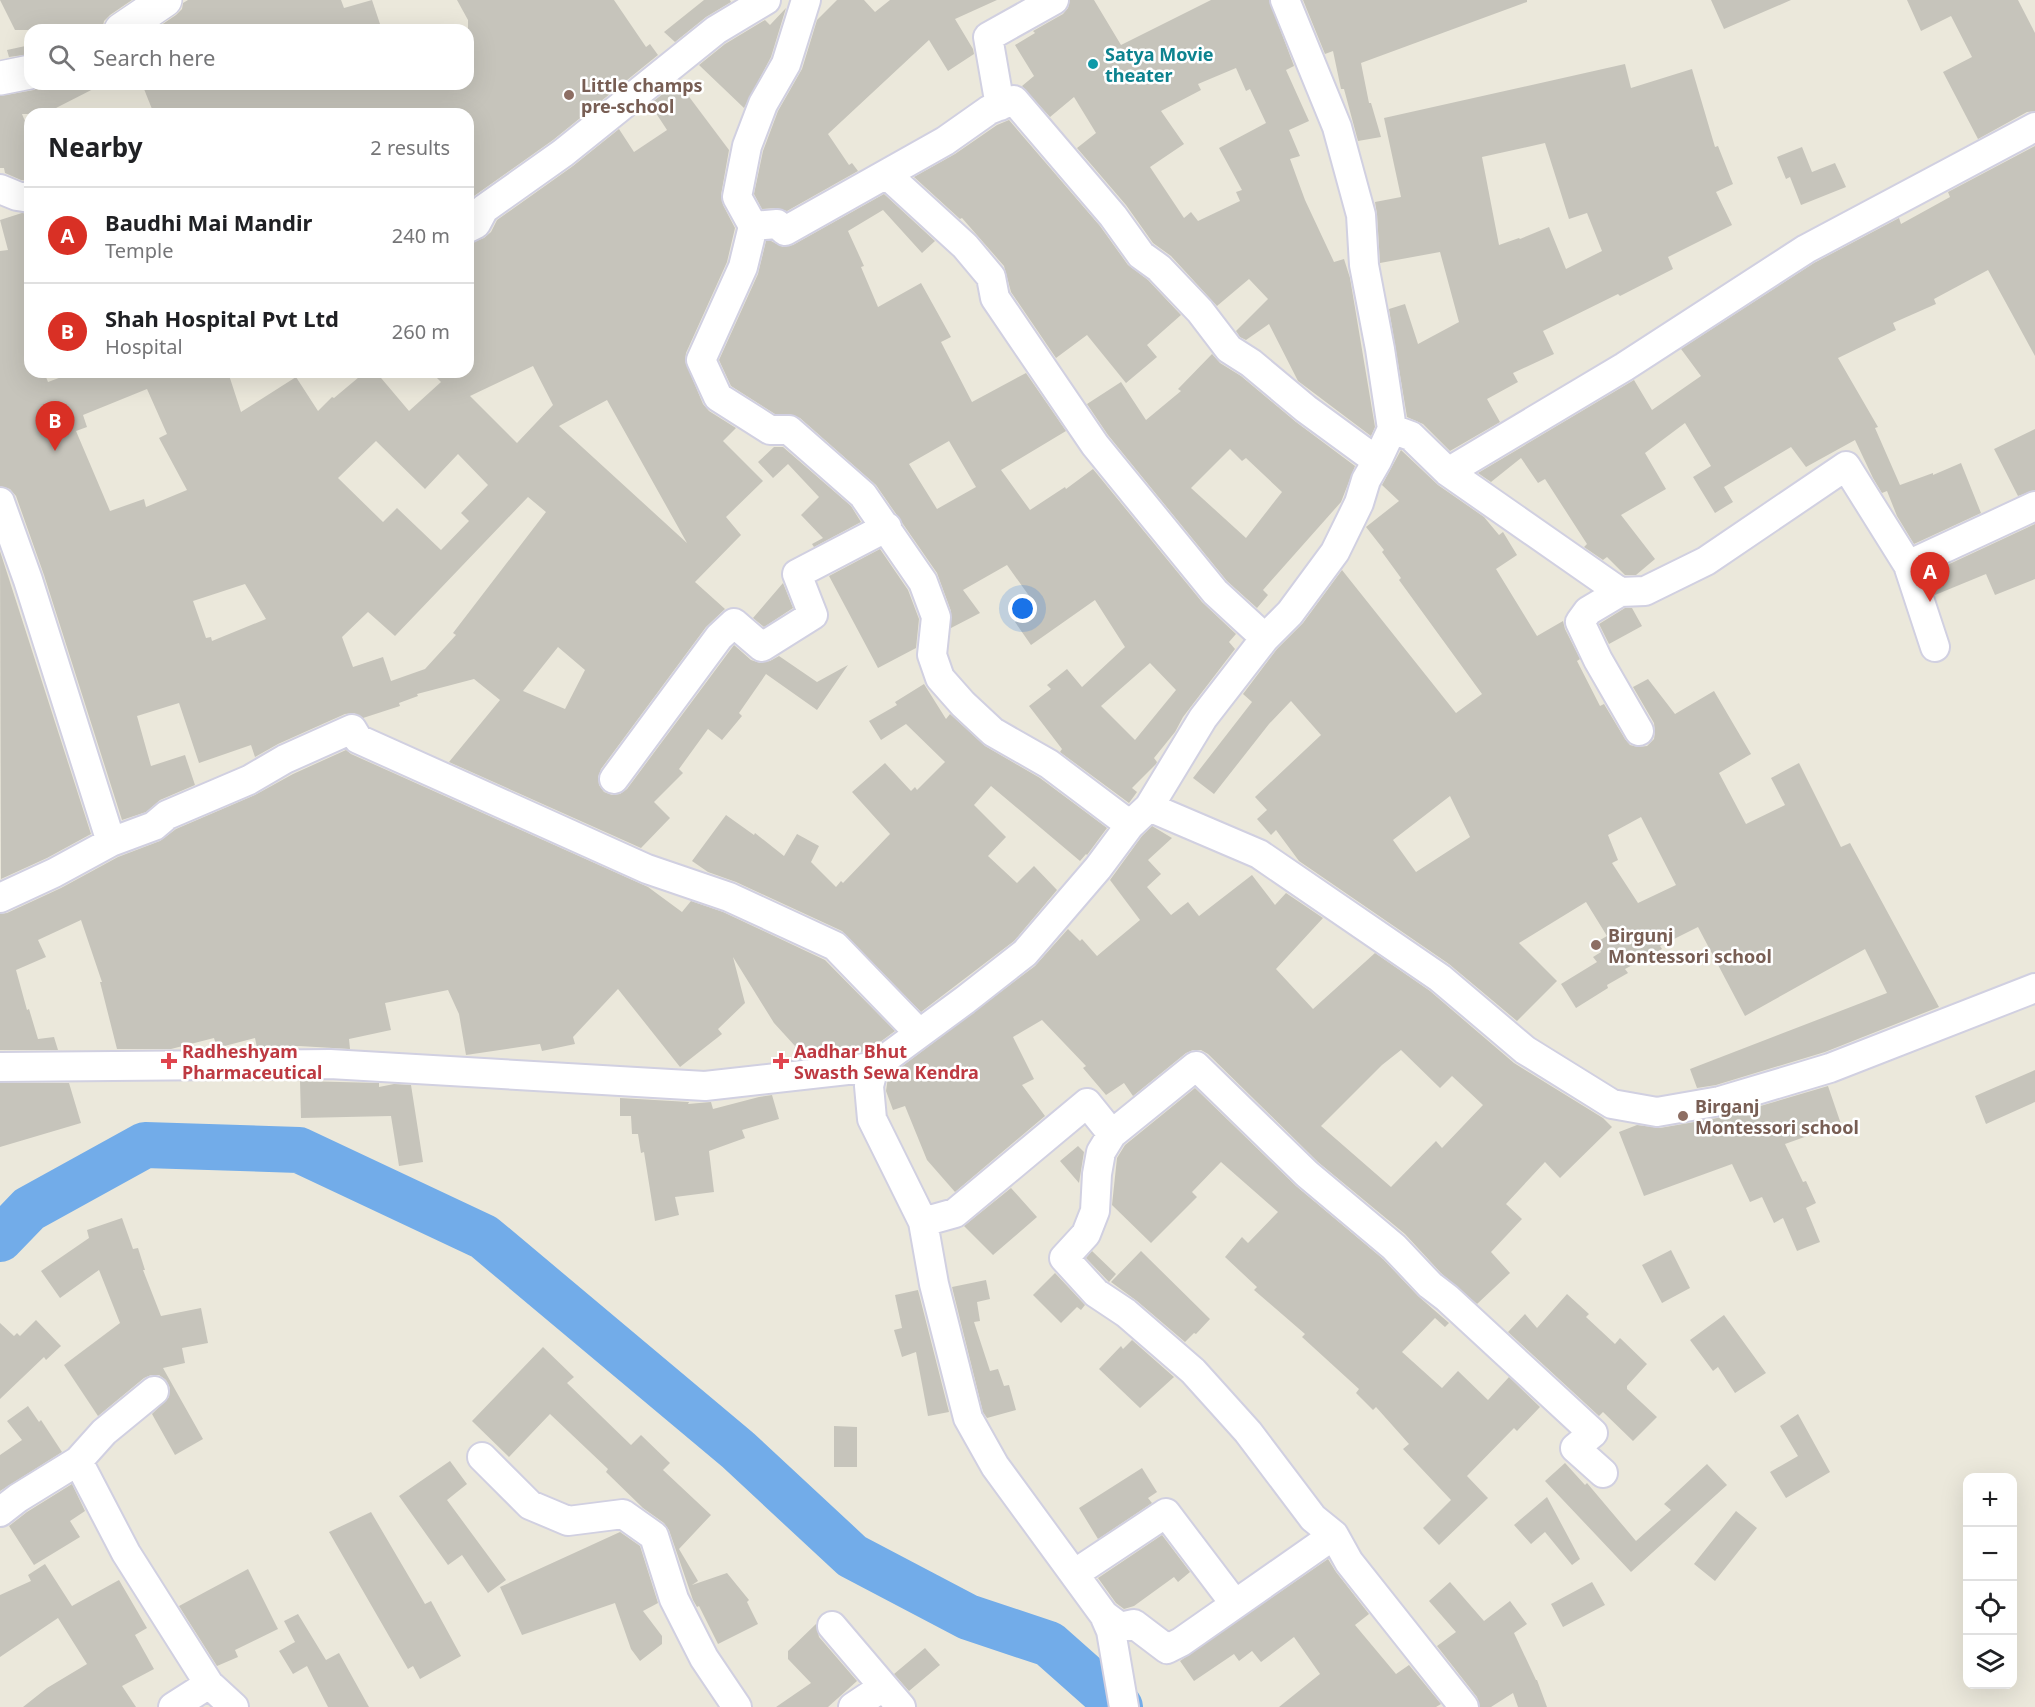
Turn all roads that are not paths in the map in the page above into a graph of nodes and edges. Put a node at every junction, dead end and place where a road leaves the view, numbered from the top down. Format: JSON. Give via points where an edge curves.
{"nodes":[{"id":1,"x":165,"y":0,"type":"edge"},
{"id":2,"x":766,"y":0,"type":"edge"},
{"id":3,"x":806,"y":0,"type":"edge"},
{"id":4,"x":1054,"y":0,"type":"edge"},
{"id":5,"x":1285,"y":0,"type":"edge"},
{"id":6,"x":130,"y":24,"type":"edge"},
{"id":7,"x":24,"y":73,"type":"edge"},
{"id":8,"x":0,"y":78,"type":"edge"},
{"id":9,"x":1000,"y":106,"type":"junction"},
{"id":10,"x":2035,"y":127,"type":"edge"},
{"id":11,"x":897,"y":169,"type":"junction"},
{"id":12,"x":0,"y":189,"type":"edge"},
{"id":13,"x":24,"y":197,"type":"edge"},
{"id":14,"x":474,"y":225,"type":"edge"},
{"id":15,"x":753,"y":226,"type":"junction"},
{"id":16,"x":1392,"y":429,"type":"junction"},
{"id":17,"x":1377,"y":461,"type":"junction"},
{"id":18,"x":1448,"y":472,"type":"junction"},
{"id":19,"x":0,"y":502,"type":"edge"},
{"id":20,"x":2035,"y":506,"type":"edge"},
{"id":21,"x":887,"y":527,"type":"junction"},
{"id":22,"x":1908,"y":565,"type":"junction"},
{"id":23,"x":1620,"y":592,"type":"junction"},
{"id":24,"x":1265,"y":638,"type":"junction"},
{"id":25,"x":1935,"y":647,"type":"dead end"},
{"id":26,"x":1639,"y":731,"type":"dead end"},
{"id":27,"x":614,"y":779,"type":"dead end"},
{"id":28,"x":1139,"y":816,"type":"junction"},
{"id":29,"x":111,"y":842,"type":"junction"},
{"id":30,"x":0,"y":898,"type":"edge"},
{"id":31,"x":2035,"y":988,"type":"edge"},
{"id":32,"x":919,"y":1033,"type":"junction"},
{"id":33,"x":0,"y":1067,"type":"edge"},
{"id":34,"x":874,"y":1067,"type":"junction"},
{"id":35,"x":1112,"y":1134,"type":"junction"},
{"id":36,"x":923,"y":1222,"type":"junction"},
{"id":37,"x":154,"y":1391,"type":"dead end"},
{"id":38,"x":482,"y":1456,"type":"dead end"},
{"id":39,"x":78,"y":1461,"type":"junction"},
{"id":40,"x":1603,"y":1473,"type":"dead end"},
{"id":41,"x":0,"y":1512,"type":"edge"},
{"id":42,"x":1334,"y":1535,"type":"junction"},
{"id":43,"x":1074,"y":1574,"type":"junction"},
{"id":44,"x":1235,"y":1604,"type":"junction"},
{"id":45,"x":1107,"y":1623,"type":"junction"},
{"id":46,"x":832,"y":1626,"type":"dead end"},
{"id":47,"x":209,"y":1684,"type":"junction"},
{"id":48,"x":892,"y":1697,"type":"edge"},
{"id":49,"x":173,"y":1707,"type":"edge"},
{"id":50,"x":234,"y":1707,"type":"edge"},
{"id":51,"x":737,"y":1707,"type":"edge"},
{"id":52,"x":853,"y":1707,"type":"edge"},
{"id":53,"x":1124,"y":1707,"type":"edge"},
{"id":54,"x":1464,"y":1707,"type":"edge"}],
"edges":[{"from":1,"to":6,"type":"street"},
{"from":2,"to":14,"type":"street","via":[[716,30],[562,153],[484,209]]},
{"from":3,"to":15,"type":"street","via":[[786,64],[763,104],[747,146],[737,197]]},
{"from":4,"to":9,"type":"street","via":[[988,37]]},
{"from":5,"to":16,"type":"street","via":[[1337,127],[1361,215],[1364,265]]},
{"from":7,"to":8,"type":"street"},
{"from":9,"to":11,"type":"street"},
{"from":9,"to":17,"type":"street","via":[[1014,100],[1113,216],[1141,255],[1200,311],[1229,349]]},
{"from":10,"to":18,"type":"street","via":[[1806,249],[1624,367]]},
{"from":11,"to":15,"type":"street","via":[[785,231],[777,224]]},
{"from":11,"to":24,"type":"street","via":[[895,182],[965,246],[991,277],[995,298],[1095,445],[1215,592]]},
{"from":12,"to":13,"type":"street"},
{"from":15,"to":21,"type":"street","via":[[743,267],[700,360],[718,398],[770,430],[789,430],[863,495]]},
{"from":16,"to":17,"type":"street"},
{"from":16,"to":18,"type":"street","via":[[1411,436]]},
{"from":17,"to":24,"type":"street","via":[[1335,552],[1290,613]]},
{"from":18,"to":23,"type":"street"},
{"from":19,"to":29,"type":"street"},
{"from":20,"to":22,"type":"street"},
{"from":21,"to":27,"type":"street","via":[[797,574],[813,615],[762,647],[734,623],[718,637]]},
{"from":21,"to":28,"type":"street","via":[[923,582],[936,616],[932,655],[940,678],[993,732]]},
{"from":22,"to":23,"type":"street","via":[[1846,466],[1706,561],[1645,591]]},
{"from":22,"to":25,"type":"street"},
{"from":23,"to":26,"type":"street","via":[[1588,611],[1580,622]]},
{"from":24,"to":28,"type":"street","via":[[1203,718]]},
{"from":28,"to":31,"type":"street","via":[[1259,854],[1440,978],[1525,1050],[1612,1104],[1657,1112],[1720,1101],[1830,1068]]},
{"from":28,"to":32,"type":"street","via":[[1025,953]]},
{"from":29,"to":30,"type":"street"},
{"from":29,"to":32,"type":"street","via":[[154,826],[167,814],[249,780],[352,729],[358,739],[422,768],[648,869],[729,897],[836,946]]},
{"from":32,"to":34,"type":"street"},
{"from":33,"to":34,"type":"street","via":[[330,1064],[705,1086]]},
{"from":34,"to":36,"type":"street","via":[[869,1086],[872,1119]]},
{"from":35,"to":36,"type":"street","via":[[1087,1103],[955,1213]]},
{"from":35,"to":40,"type":"street","via":[[1196,1066],[1307,1174],[1394,1246],[1430,1285],[1593,1433],[1575,1448]]},
{"from":35,"to":42,"type":"street","via":[[1101,1152],[1095,1210],[1086,1234],[1064,1258],[1096,1293],[1133,1318],[1193,1371],[1248,1432],[1313,1518]]},
{"from":36,"to":43,"type":"street","via":[[934,1284],[968,1418],[995,1466]]},
{"from":37,"to":39,"type":"street","via":[[104,1432]]},
{"from":38,"to":51,"type":"street","via":[[530,1505],[568,1521],[623,1514],[654,1536],[674,1599],[704,1658]]},
{"from":39,"to":41,"type":"street"},
{"from":39,"to":47,"type":"street","via":[[126,1553]]},
{"from":42,"to":44,"type":"street"},
{"from":42,"to":54,"type":"street","via":[[1349,1562]]},
{"from":43,"to":44,"type":"street","via":[[1166,1513]]},
{"from":43,"to":45,"type":"street"},
{"from":44,"to":45,"type":"street","via":[[1167,1649],[1134,1624],[1120,1627]]},
{"from":45,"to":53,"type":"street"},
{"from":46,"to":48,"type":"street"},
{"from":47,"to":49,"type":"street"},
{"from":47,"to":50,"type":"street"},
{"from":48,"to":52,"type":"street"}]}
